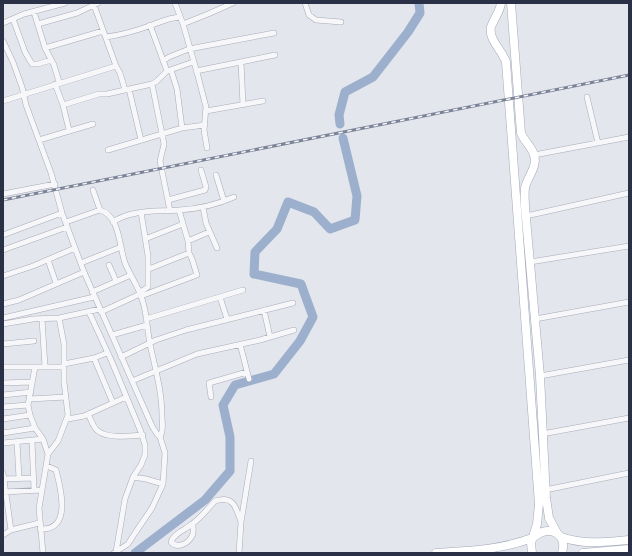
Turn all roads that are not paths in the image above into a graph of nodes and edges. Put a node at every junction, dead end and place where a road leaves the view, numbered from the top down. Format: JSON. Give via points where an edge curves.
{"nodes":[{"id":1,"x":65,"y":3,"type":"edge"},
{"id":2,"x":84,"y":3,"type":"edge"},
{"id":3,"x":175,"y":3,"type":"edge"},
{"id":4,"x":233,"y":3,"type":"edge"},
{"id":5,"x":305,"y":3,"type":"edge"},
{"id":6,"x":501,"y":3,"type":"edge"},
{"id":7,"x":511,"y":3,"type":"edge"},
{"id":8,"x":93,"y":5,"type":"edge"},
{"id":9,"x":34,"y":12,"type":"junction"},
{"id":10,"x":180,"y":17,"type":"junction"},
{"id":11,"x":13,"y":19,"type":"junction"},
{"id":12,"x":341,"y":22,"type":"dead end"},
{"id":13,"x":3,"y":23,"type":"edge"},
{"id":14,"x":38,"y":24,"type":"junction"},
{"id":15,"x":183,"y":24,"type":"junction"},
{"id":16,"x":150,"y":25,"type":"junction"},
{"id":17,"x":104,"y":31,"type":"junction"},
{"id":18,"x":274,"y":33,"type":"dead end"},
{"id":19,"x":106,"y":37,"type":"junction"},
{"id":20,"x":3,"y":41,"type":"edge"},
{"id":21,"x":45,"y":48,"type":"junction"},
{"id":22,"x":190,"y":49,"type":"junction"},
{"id":23,"x":9,"y":52,"type":"junction"},
{"id":24,"x":3,"y":55,"type":"edge"},
{"id":25,"x":275,"y":55,"type":"dead end"},
{"id":26,"x":51,"y":60,"type":"junction"},
{"id":27,"x":163,"y":61,"type":"junction"},
{"id":28,"x":193,"y":62,"type":"junction"},
{"id":29,"x":240,"y":62,"type":"junction"},
{"id":30,"x":116,"y":66,"type":"junction"},
{"id":31,"x":169,"y":70,"type":"junction"},
{"id":32,"x":196,"y":71,"type":"junction"},
{"id":33,"x":57,"y":83,"type":"junction"},
{"id":34,"x":152,"y":84,"type":"junction"},
{"id":35,"x":127,"y":90,"type":"junction"},
{"id":36,"x":24,"y":94,"type":"junction"},
{"id":37,"x":518,"y":95,"type":"junction"},
{"id":38,"x":508,"y":96,"type":"junction"},
{"id":39,"x":586,"y":97,"type":"dead end"},
{"id":40,"x":5,"y":98,"type":"edge"},
{"id":41,"x":263,"y":101,"type":"dead end"},
{"id":42,"x":63,"y":105,"type":"junction"},
{"id":43,"x":243,"y":105,"type":"junction"},
{"id":44,"x":206,"y":111,"type":"junction"},
{"id":45,"x":93,"y":124,"type":"dead end"},
{"id":46,"x":205,"y":125,"type":"junction"},
{"id":47,"x":182,"y":128,"type":"junction"},
{"id":48,"x":69,"y":130,"type":"junction"},
{"id":49,"x":162,"y":134,"type":"junction"},
{"id":50,"x":629,"y":137,"type":"edge"},
{"id":51,"x":39,"y":140,"type":"junction"},
{"id":52,"x":140,"y":140,"type":"junction"},
{"id":53,"x":598,"y":143,"type":"junction"},
{"id":54,"x":207,"y":148,"type":"dead end"},
{"id":55,"x":108,"y":150,"type":"dead end"},
{"id":56,"x":534,"y":155,"type":"junction"},
{"id":57,"x":201,"y":170,"type":"dead end"},
{"id":58,"x":216,"y":175,"type":"dead end"},
{"id":59,"x":55,"y":184,"type":"junction"},
{"id":60,"x":93,"y":190,"type":"dead end"},
{"id":61,"x":629,"y":193,"type":"edge"},
{"id":62,"x":3,"y":194,"type":"edge"},
{"id":63,"x":234,"y":197,"type":"dead end"},
{"id":64,"x":168,"y":200,"type":"junction"},
{"id":65,"x":224,"y":201,"type":"junction"},
{"id":66,"x":203,"y":207,"type":"junction"},
{"id":67,"x":100,"y":210,"type":"junction"},
{"id":68,"x":179,"y":210,"type":"junction"},
{"id":69,"x":170,"y":211,"type":"junction"},
{"id":70,"x":141,"y":212,"type":"junction"},
{"id":71,"x":62,"y":213,"type":"junction"},
{"id":72,"x":526,"y":216,"type":"junction"},
{"id":73,"x":113,"y":222,"type":"junction"},
{"id":74,"x":183,"y":224,"type":"junction"},
{"id":75,"x":66,"y":225,"type":"junction"},
{"id":76,"x":209,"y":232,"type":"junction"},
{"id":77,"x":3,"y":235,"type":"edge"},
{"id":78,"x":146,"y":239,"type":"junction"},
{"id":79,"x":188,"y":241,"type":"junction"},
{"id":80,"x":629,"y":246,"type":"edge"},
{"id":81,"x":121,"y":247,"type":"junction"},
{"id":82,"x":75,"y":248,"type":"junction"},
{"id":83,"x":217,"y":248,"type":"dead end"},
{"id":84,"x":3,"y":250,"type":"edge"},
{"id":85,"x":189,"y":253,"type":"junction"},
{"id":86,"x":48,"y":260,"type":"junction"},
{"id":87,"x":530,"y":262,"type":"junction"},
{"id":88,"x":81,"y":263,"type":"junction"},
{"id":89,"x":109,"y":265,"type":"dead end"},
{"id":90,"x":149,"y":269,"type":"junction"},
{"id":91,"x":84,"y":272,"type":"junction"},
{"id":92,"x":131,"y":275,"type":"junction"},
{"id":93,"x":3,"y":276,"type":"edge"},
{"id":94,"x":116,"y":282,"type":"junction"},
{"id":95,"x":56,"y":283,"type":"junction"},
{"id":96,"x":243,"y":290,"type":"dead end"},
{"id":97,"x":93,"y":294,"type":"junction"},
{"id":98,"x":140,"y":294,"type":"junction"},
{"id":99,"x":220,"y":297,"type":"junction"},
{"id":100,"x":629,"y":302,"type":"edge"},
{"id":101,"x":293,"y":303,"type":"dead end"},
{"id":102,"x":3,"y":304,"type":"edge"},
{"id":103,"x":100,"y":310,"type":"junction"},
{"id":104,"x":264,"y":310,"type":"junction"},
{"id":105,"x":89,"y":312,"type":"junction"},
{"id":106,"x":3,"y":318,"type":"edge"},
{"id":107,"x":59,"y":318,"type":"junction"},
{"id":108,"x":42,"y":319,"type":"junction"},
{"id":109,"x":146,"y":319,"type":"junction"},
{"id":110,"x":227,"y":319,"type":"junction"},
{"id":111,"x":536,"y":319,"type":"junction"},
{"id":112,"x":3,"y":324,"type":"edge"},
{"id":113,"x":147,"y":325,"type":"junction"},
{"id":114,"x":294,"y":330,"type":"dead end"},
{"id":115,"x":112,"y":335,"type":"junction"},
{"id":116,"x":270,"y":337,"type":"junction"},
{"id":117,"x":34,"y":341,"type":"dead end"},
{"id":118,"x":150,"y":343,"type":"junction"},
{"id":119,"x":3,"y":344,"type":"edge"},
{"id":120,"x":240,"y":344,"type":"junction"},
{"id":121,"x":107,"y":353,"type":"junction"},
{"id":122,"x":121,"y":357,"type":"junction"},
{"id":123,"x":94,"y":358,"type":"junction"},
{"id":124,"x":629,"y":360,"type":"edge"},
{"id":125,"x":3,"y":366,"type":"edge"},
{"id":126,"x":64,"y":366,"type":"junction"},
{"id":127,"x":35,"y":367,"type":"junction"},
{"id":128,"x":45,"y":367,"type":"junction"},
{"id":129,"x":157,"y":372,"type":"junction"},
{"id":130,"x":247,"y":372,"type":"junction"},
{"id":131,"x":540,"y":376,"type":"junction"},
{"id":132,"x":249,"y":379,"type":"dead end"},
{"id":133,"x":132,"y":381,"type":"junction"},
{"id":134,"x":32,"y":382,"type":"junction"},
{"id":135,"x":3,"y":383,"type":"edge"},
{"id":136,"x":31,"y":392,"type":"junction"},
{"id":137,"x":3,"y":395,"type":"edge"},
{"id":138,"x":66,"y":397,"type":"junction"},
{"id":139,"x":126,"y":397,"type":"junction"},
{"id":140,"x":211,"y":398,"type":"dead end"},
{"id":141,"x":30,"y":399,"type":"junction"},
{"id":142,"x":113,"y":403,"type":"junction"},
{"id":143,"x":28,"y":405,"type":"junction"},
{"id":144,"x":3,"y":407,"type":"edge"},
{"id":145,"x":88,"y":414,"type":"junction"},
{"id":146,"x":30,"y":415,"type":"junction"},
{"id":147,"x":629,"y":418,"type":"edge"},
{"id":148,"x":3,"y":419,"type":"edge"},
{"id":149,"x":68,"y":419,"type":"junction"},
{"id":150,"x":36,"y":428,"type":"junction"},
{"id":151,"x":3,"y":431,"type":"edge"},
{"id":152,"x":542,"y":434,"type":"junction"},
{"id":153,"x":143,"y":435,"type":"junction"},
{"id":154,"x":160,"y":437,"type":"junction"},
{"id":155,"x":43,"y":439,"type":"junction"},
{"id":156,"x":32,"y":441,"type":"junction"},
{"id":157,"x":17,"y":442,"type":"junction"},
{"id":158,"x":3,"y":444,"type":"edge"},
{"id":159,"x":48,"y":454,"type":"junction"},
{"id":160,"x":251,"y":461,"type":"dead end"},
{"id":161,"x":47,"y":466,"type":"junction"},
{"id":162,"x":3,"y":473,"type":"edge"},
{"id":163,"x":629,"y":473,"type":"edge"},
{"id":164,"x":133,"y":477,"type":"junction"},
{"id":165,"x":19,"y":478,"type":"junction"},
{"id":166,"x":33,"y":478,"type":"junction"},
{"id":167,"x":4,"y":479,"type":"edge"},
{"id":168,"x":163,"y":484,"type":"junction"},
{"id":169,"x":34,"y":490,"type":"junction"},
{"id":170,"x":42,"y":490,"type":"junction"},
{"id":171,"x":546,"y":490,"type":"junction"},
{"id":172,"x":4,"y":492,"type":"edge"},
{"id":173,"x":5,"y":504,"type":"edge"},
{"id":174,"x":6,"y":516,"type":"edge"},
{"id":175,"x":241,"y":522,"type":"junction"},
{"id":176,"x":193,"y":524,"type":"junction"},
{"id":177,"x":40,"y":526,"type":"junction"},
{"id":178,"x":11,"y":530,"type":"junction"},
{"id":179,"x":3,"y":534,"type":"edge"},
{"id":180,"x":559,"y":535,"type":"junction"},
{"id":181,"x":533,"y":538,"type":"junction"},
{"id":182,"x":629,"y":540,"type":"edge"},
{"id":183,"x":629,"y":549,"type":"edge"},
{"id":184,"x":115,"y":552,"type":"edge"},
{"id":185,"x":43,"y":553,"type":"edge"},
{"id":186,"x":239,"y":553,"type":"edge"},
{"id":187,"x":436,"y":553,"type":"edge"},
{"id":188,"x":532,"y":553,"type":"edge"},
{"id":189,"x":562,"y":553,"type":"edge"},
{"id":190,"x":583,"y":553,"type":"edge"}],
"edges":[{"from":1,"to":9,"type":"street"},
{"from":2,"to":8,"type":"street"},
{"from":3,"to":10,"type":"street"},
{"from":4,"to":15,"type":"street"},
{"from":5,"to":12,"type":"street","via":[[309,15],[316,20]]},
{"from":6,"to":38,"type":"main road","via":[[491,32],[506,62]]},
{"from":7,"to":37,"type":"main road"},
{"from":8,"to":14,"type":"street"},
{"from":8,"to":17,"type":"street"},
{"from":9,"to":11,"type":"street"},
{"from":9,"to":14,"type":"street"},
{"from":10,"to":15,"type":"street"},
{"from":10,"to":16,"type":"street"},
{"from":11,"to":13,"type":"street"},
{"from":11,"to":26,"type":"street","via":[[32,64]]},
{"from":14,"to":21,"type":"street"},
{"from":15,"to":22,"type":"street"},
{"from":16,"to":19,"type":"street"},
{"from":16,"to":27,"type":"street"},
{"from":17,"to":19,"type":"street"},
{"from":17,"to":21,"type":"street"},
{"from":18,"to":22,"type":"street"},
{"from":19,"to":30,"type":"street"},
{"from":20,"to":23,"type":"street"},
{"from":21,"to":26,"type":"street"},
{"from":22,"to":27,"type":"street"},
{"from":22,"to":28,"type":"street"},
{"from":23,"to":24,"type":"street"},
{"from":23,"to":36,"type":"street"},
{"from":25,"to":29,"type":"street"},
{"from":26,"to":33,"type":"street"},
{"from":27,"to":31,"type":"street"},
{"from":28,"to":31,"type":"street"},
{"from":28,"to":32,"type":"street"},
{"from":29,"to":32,"type":"street"},
{"from":29,"to":43,"type":"street"},
{"from":30,"to":33,"type":"street"},
{"from":30,"to":35,"type":"street"},
{"from":31,"to":34,"type":"street"},
{"from":31,"to":47,"type":"street","via":[[177,89]]},
{"from":32,"to":44,"type":"street"},
{"from":33,"to":36,"type":"street"},
{"from":33,"to":42,"type":"street"},
{"from":34,"to":35,"type":"street"},
{"from":34,"to":49,"type":"street"},
{"from":35,"to":42,"type":"street","via":[[99,94]]},
{"from":35,"to":52,"type":"street"},
{"from":36,"to":40,"type":"street"},
{"from":36,"to":51,"type":"street"},
{"from":37,"to":38,"type":"main road"},
{"from":37,"to":56,"type":"main road","via":[[521,133]]},
{"from":38,"to":181,"type":"main road","via":[[538,487],[538,514]]},
{"from":39,"to":53,"type":"street"},
{"from":41,"to":43,"type":"street"},
{"from":42,"to":48,"type":"street"},
{"from":43,"to":44,"type":"street"},
{"from":44,"to":46,"type":"street"},
{"from":45,"to":48,"type":"street"},
{"from":46,"to":47,"type":"street"},
{"from":46,"to":54,"type":"street"},
{"from":47,"to":49,"type":"street"},
{"from":48,"to":51,"type":"street"},
{"from":49,"to":52,"type":"street"},
{"from":49,"to":64,"type":"street","via":[[164,144],[160,161]]},
{"from":50,"to":53,"type":"street"},
{"from":51,"to":59,"type":"street"},
{"from":52,"to":55,"type":"street"},
{"from":53,"to":56,"type":"street"},
{"from":56,"to":72,"type":"main road","via":[[534,168],[525,188]]},
{"from":57,"to":64,"type":"street","via":[[206,188]]},
{"from":58,"to":65,"type":"street"},
{"from":59,"to":62,"type":"street"},
{"from":59,"to":71,"type":"street"},
{"from":60,"to":67,"type":"street"},
{"from":61,"to":72,"type":"street"},
{"from":63,"to":65,"type":"street"},
{"from":64,"to":69,"type":"street"},
{"from":65,"to":66,"type":"street"},
{"from":66,"to":68,"type":"street"},
{"from":66,"to":76,"type":"street"},
{"from":67,"to":73,"type":"street","via":[[109,215]]},
{"from":67,"to":75,"type":"street"},
{"from":68,"to":69,"type":"street"},
{"from":68,"to":74,"type":"street"},
{"from":69,"to":70,"type":"street"},
{"from":70,"to":73,"type":"street"},
{"from":70,"to":78,"type":"street"},
{"from":71,"to":75,"type":"street"},
{"from":71,"to":77,"type":"street"},
{"from":72,"to":87,"type":"main road"},
{"from":73,"to":81,"type":"street"},
{"from":74,"to":78,"type":"street"},
{"from":74,"to":79,"type":"street"},
{"from":75,"to":82,"type":"street"},
{"from":75,"to":84,"type":"street"},
{"from":76,"to":79,"type":"street"},
{"from":76,"to":83,"type":"street"},
{"from":78,"to":90,"type":"street"},
{"from":79,"to":85,"type":"street"},
{"from":80,"to":87,"type":"street"},
{"from":81,"to":88,"type":"street"},
{"from":81,"to":92,"type":"street"},
{"from":82,"to":86,"type":"street"},
{"from":82,"to":88,"type":"street"},
{"from":85,"to":90,"type":"street"},
{"from":85,"to":98,"type":"street","via":[[197,276]]},
{"from":86,"to":93,"type":"street"},
{"from":86,"to":95,"type":"street"},
{"from":87,"to":111,"type":"main road"},
{"from":88,"to":91,"type":"street"},
{"from":89,"to":94,"type":"street"},
{"from":90,"to":98,"type":"street","via":[[148,287]]},
{"from":91,"to":95,"type":"street"},
{"from":91,"to":97,"type":"street"},
{"from":92,"to":94,"type":"street"},
{"from":92,"to":98,"type":"street"},
{"from":94,"to":97,"type":"street"},
{"from":95,"to":102,"type":"street","via":[[19,300]]},
{"from":96,"to":99,"type":"street"},
{"from":97,"to":103,"type":"street"},
{"from":97,"to":106,"type":"street"},
{"from":98,"to":103,"type":"street"},
{"from":98,"to":109,"type":"street"},
{"from":99,"to":109,"type":"street"},
{"from":99,"to":110,"type":"street"},
{"from":100,"to":111,"type":"street"},
{"from":101,"to":104,"type":"street"},
{"from":103,"to":105,"type":"street"},
{"from":103,"to":115,"type":"street"},
{"from":104,"to":110,"type":"street"},
{"from":104,"to":116,"type":"street"},
{"from":105,"to":107,"type":"street"},
{"from":105,"to":121,"type":"street"},
{"from":107,"to":108,"type":"street"},
{"from":107,"to":126,"type":"street","via":[[64,344]]},
{"from":108,"to":112,"type":"street"},
{"from":108,"to":128,"type":"street"},
{"from":109,"to":113,"type":"street"},
{"from":110,"to":118,"type":"street"},
{"from":111,"to":131,"type":"main road"},
{"from":113,"to":115,"type":"street"},
{"from":113,"to":118,"type":"street"},
{"from":114,"to":116,"type":"street"},
{"from":115,"to":122,"type":"street"},
{"from":116,"to":120,"type":"street"},
{"from":117,"to":119,"type":"street"},
{"from":118,"to":122,"type":"street"},
{"from":118,"to":129,"type":"street"},
{"from":120,"to":129,"type":"street","via":[[197,354]]},
{"from":120,"to":130,"type":"street"},
{"from":121,"to":123,"type":"street"},
{"from":121,"to":139,"type":"street"},
{"from":122,"to":133,"type":"street"},
{"from":123,"to":126,"type":"street"},
{"from":123,"to":142,"type":"street"},
{"from":124,"to":131,"type":"street"},
{"from":125,"to":127,"type":"street"},
{"from":126,"to":128,"type":"street"},
{"from":126,"to":138,"type":"street"},
{"from":127,"to":128,"type":"street"},
{"from":127,"to":134,"type":"street"},
{"from":129,"to":133,"type":"street"},
{"from":129,"to":154,"type":"street","via":[[163,427]]},
{"from":130,"to":132,"type":"street"},
{"from":130,"to":140,"type":"street","via":[[209,383]]},
{"from":131,"to":152,"type":"main road"},
{"from":133,"to":154,"type":"street","via":[[152,426]]},
{"from":134,"to":135,"type":"street"},
{"from":134,"to":136,"type":"street"},
{"from":136,"to":137,"type":"street"},
{"from":136,"to":141,"type":"street"},
{"from":138,"to":141,"type":"street"},
{"from":138,"to":149,"type":"street"},
{"from":139,"to":142,"type":"street"},
{"from":139,"to":153,"type":"street"},
{"from":141,"to":143,"type":"street"},
{"from":142,"to":145,"type":"street"},
{"from":143,"to":144,"type":"street"},
{"from":143,"to":146,"type":"street"},
{"from":145,"to":149,"type":"street"},
{"from":145,"to":153,"type":"street","via":[[95,429],[102,433],[115,436]]},
{"from":146,"to":148,"type":"street"},
{"from":146,"to":150,"type":"street"},
{"from":147,"to":152,"type":"street"},
{"from":149,"to":159,"type":"street","via":[[58,441]]},
{"from":150,"to":151,"type":"street"},
{"from":150,"to":155,"type":"street"},
{"from":151,"to":158,"type":"street"},
{"from":152,"to":171,"type":"main road"},
{"from":153,"to":164,"type":"street","via":[[145,455]]},
{"from":154,"to":168,"type":"street","via":[[164,453]]},
{"from":155,"to":156,"type":"street"},
{"from":155,"to":159,"type":"street"},
{"from":156,"to":157,"type":"street"},
{"from":156,"to":166,"type":"street"},
{"from":157,"to":158,"type":"street"},
{"from":157,"to":165,"type":"street"},
{"from":159,"to":161,"type":"street"},
{"from":160,"to":175,"type":"street"},
{"from":161,"to":170,"type":"street"},
{"from":161,"to":177,"type":"street","via":[[56,470],[61,494],[61,514],[55,526],[46,530]]},
{"from":162,"to":167,"type":"street"},
{"from":163,"to":171,"type":"street"},
{"from":164,"to":168,"type":"street"},
{"from":164,"to":184,"type":"street","via":[[125,499]]},
{"from":165,"to":166,"type":"street"},
{"from":165,"to":167,"type":"street"},
{"from":166,"to":169,"type":"street"},
{"from":167,"to":172,"type":"street"},
{"from":168,"to":184,"type":"street","via":[[152,508],[128,544]]},
{"from":169,"to":170,"type":"street"},
{"from":169,"to":172,"type":"street"},
{"from":170,"to":177,"type":"street"},
{"from":171,"to":180,"type":"main road","via":[[549,518]]},
{"from":172,"to":173,"type":"street"},
{"from":173,"to":174,"type":"street"},
{"from":174,"to":178,"type":"street"},
{"from":175,"to":176,"type":"street","via":[[234,503],[230,500],[220,500],[215,501]]},
{"from":175,"to":186,"type":"street"},
{"from":176,"to":176,"type":"street","via":[[176,535],[172,539],[172,544],[181,545],[191,538]]},
{"from":177,"to":178,"type":"street"},
{"from":177,"to":185,"type":"street"},
{"from":178,"to":179,"type":"street"},
{"from":180,"to":181,"type":"main road","via":[[551,530],[544,530]]},
{"from":180,"to":182,"type":"main road","via":[[586,543]]},
{"from":180,"to":189,"type":"main road","via":[[564,546]]},
{"from":181,"to":187,"type":"main road","via":[[515,545]]},
{"from":181,"to":188,"type":"main road"},
{"from":183,"to":190,"type":"main road"}]}
